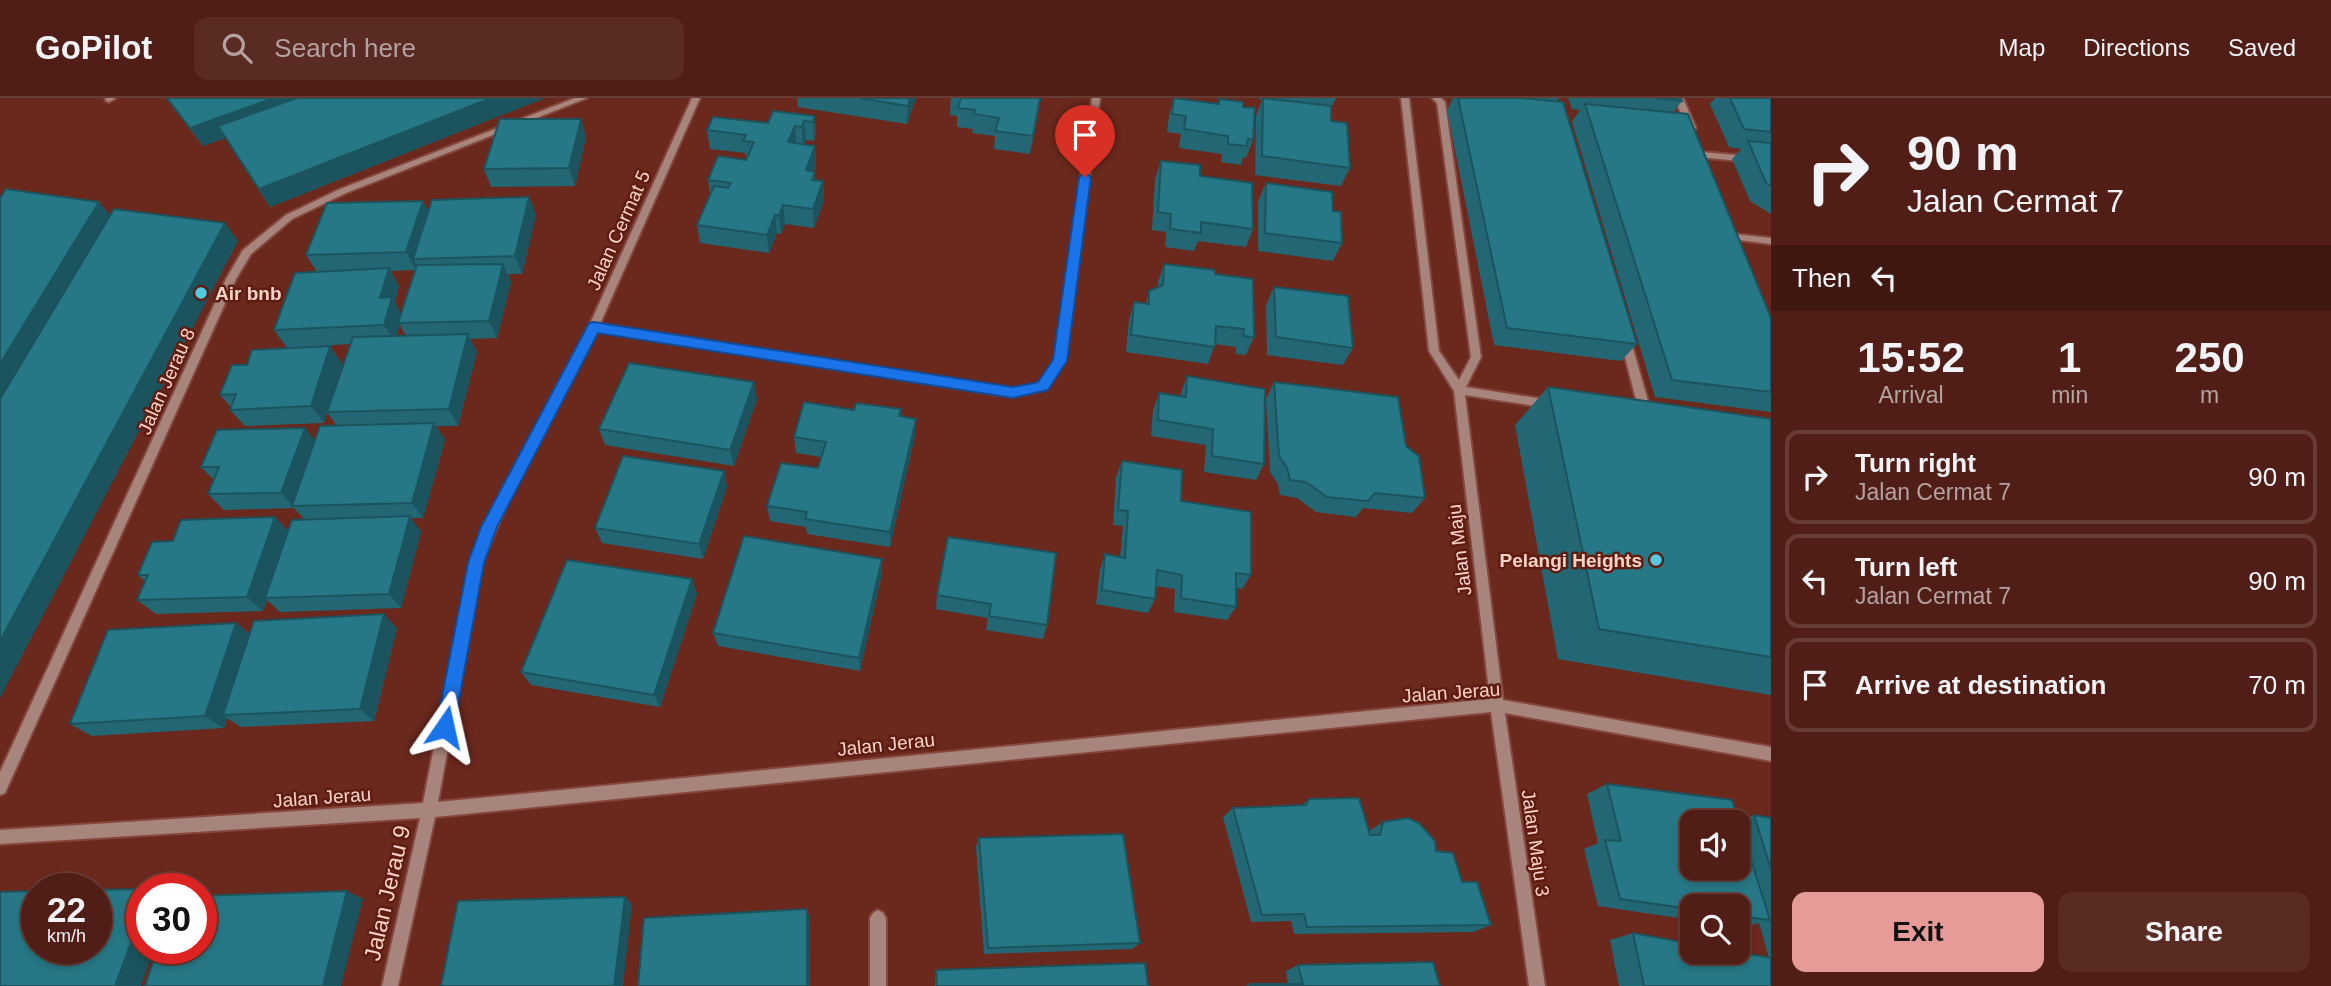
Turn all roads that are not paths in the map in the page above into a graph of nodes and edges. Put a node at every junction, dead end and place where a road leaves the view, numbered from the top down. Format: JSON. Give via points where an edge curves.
{"nodes":[{"id":1,"x":583,"y":98,"type":"edge"},
{"id":2,"x":696,"y":98,"type":"edge"},
{"id":3,"x":1096,"y":98,"type":"edge"},
{"id":4,"x":1405,"y":98,"type":"edge"},
{"id":5,"x":1679,"y":98,"type":"edge"},
{"id":6,"x":1438,"y":100,"type":"edge"},
{"id":7,"x":1454,"y":103,"type":"dead end"},
{"id":8,"x":1680,"y":131,"type":"edge"},
{"id":9,"x":1692,"y":132,"type":"junction"},
{"id":10,"x":1701,"y":155,"type":"junction"},
{"id":11,"x":1771,"y":161,"type":"edge"},
{"id":12,"x":1706,"y":167,"type":"edge"},
{"id":13,"x":1730,"y":226,"type":"edge"},
{"id":14,"x":1734,"y":237,"type":"junction"},
{"id":15,"x":1771,"y":241,"type":"edge"},
{"id":16,"x":1739,"y":249,"type":"edge"},
{"id":17,"x":1622,"y":326,"type":"edge"},
{"id":18,"x":594,"y":327,"type":"junction"},
{"id":19,"x":1460,"y":390,"type":"junction"},
{"id":20,"x":1567,"y":406,"type":"edge"},
{"id":21,"x":1634,"y":416,"type":"edge"},
{"id":22,"x":1647,"y":419,"type":"junction"},
{"id":23,"x":1661,"y":421,"type":"edge"},
{"id":24,"x":1497,"y":705,"type":"junction"},
{"id":25,"x":1771,"y":754,"type":"edge"},
{"id":26,"x":0,"y":788,"type":"edge"},
{"id":27,"x":429,"y":810,"type":"junction"},
{"id":28,"x":0,"y":836,"type":"edge"},
{"id":29,"x":878,"y":918,"type":"dead end"},
{"id":30,"x":390,"y":986,"type":"edge"},
{"id":31,"x":878,"y":986,"type":"edge"},
{"id":32,"x":1537,"y":986,"type":"edge"}],
"edges":[{"from":1,"to":26,"type":"street","name":"Jalan Jerau 8","via":[[343,191],[289,217],[247,252]]},
{"from":2,"to":18,"type":"street","name":"Jalan Cermat 5"},
{"from":3,"to":18,"type":"street","via":[[1060,361],[1043,386],[1013,393]]},
{"from":4,"to":19,"type":"street","name":"Jalan Maju","via":[[1434,351]]},
{"from":5,"to":9,"type":"street"},
{"from":6,"to":7,"type":"street"},
{"from":6,"to":19,"type":"street","via":[[1476,357]]},
{"from":8,"to":9,"type":"street"},
{"from":9,"to":10,"type":"street"},
{"from":10,"to":11,"type":"street"},
{"from":10,"to":12,"type":"street"},
{"from":13,"to":14,"type":"street"},
{"from":14,"to":15,"type":"street"},
{"from":14,"to":16,"type":"street"},
{"from":17,"to":22,"type":"street"},
{"from":18,"to":27,"type":"street","name":"Jalan Cermat 5","via":[[512,479],[476,563]]},
{"from":19,"to":20,"type":"street"},
{"from":19,"to":24,"type":"street","name":"Jalan Maju"},
{"from":21,"to":22,"type":"street"},
{"from":22,"to":23,"type":"street"},
{"from":24,"to":25,"type":"street","name":"Jalan Jerau"},
{"from":24,"to":27,"type":"street","name":"Jalan Jerau"},
{"from":24,"to":32,"type":"street","name":"Jalan Maju 3"},
{"from":27,"to":28,"type":"street","name":"Jalan Jerau"},
{"from":27,"to":30,"type":"street","name":"Jalan Jerau 9"},
{"from":29,"to":31,"type":"street"}]}
